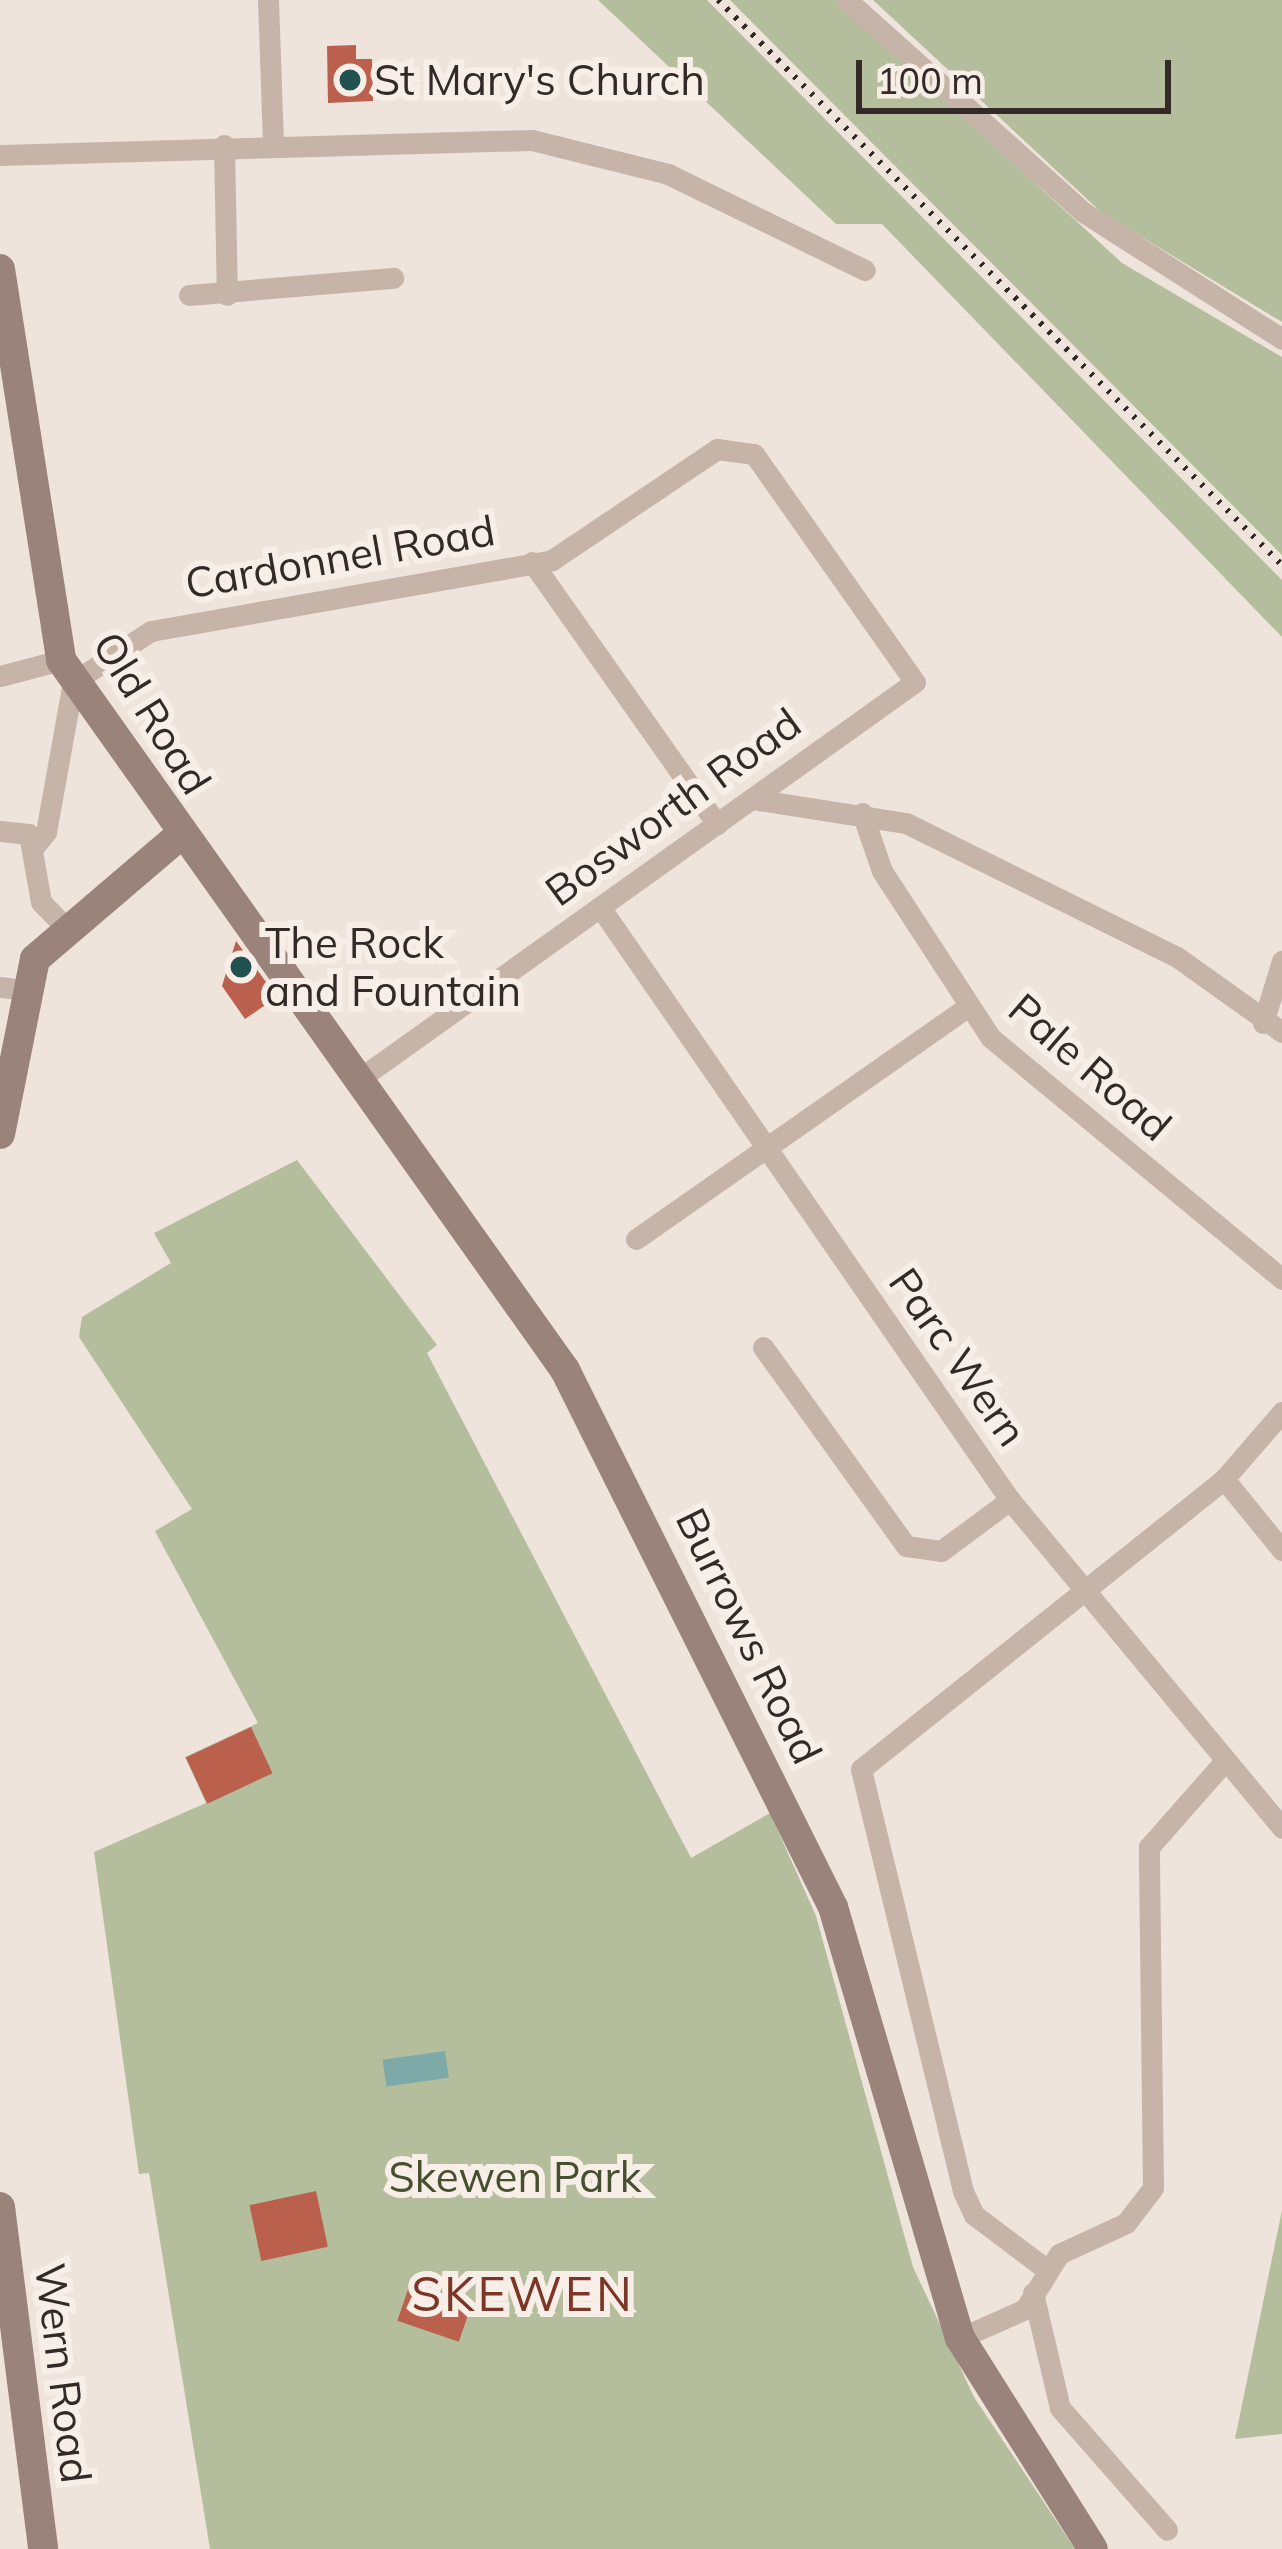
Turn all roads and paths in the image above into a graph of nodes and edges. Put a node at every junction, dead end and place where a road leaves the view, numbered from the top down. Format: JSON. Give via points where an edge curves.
{"nodes":[{"id":1,"x":268,"y":0,"type":"edge"},
{"id":2,"x":847,"y":0,"type":"edge"},
{"id":3,"x":273,"y":143,"type":"junction"},
{"id":4,"x":224,"y":145,"type":"junction"},
{"id":5,"x":0,"y":155,"type":"edge"},
{"id":6,"x":0,"y":269,"type":"edge"},
{"id":7,"x":865,"y":270,"type":"dead end"},
{"id":8,"x":393,"y":278,"type":"dead end"},
{"id":9,"x":188,"y":295,"type":"dead end"},
{"id":10,"x":227,"y":295,"type":"junction"},
{"id":11,"x":1282,"y":340,"type":"edge"},
{"id":12,"x":532,"y":562,"type":"junction"},
{"id":13,"x":67,"y":671,"type":"junction"},
{"id":14,"x":0,"y":676,"type":"edge"},
{"id":15,"x":752,"y":799,"type":"junction"},
{"id":16,"x":862,"y":813,"type":"junction"},
{"id":17,"x":717,"y":824,"type":"junction"},
{"id":18,"x":0,"y":831,"type":"edge"},
{"id":19,"x":179,"y":836,"type":"junction"},
{"id":20,"x":34,"y":847,"type":"junction"},
{"id":21,"x":601,"y":907,"type":"junction"},
{"id":22,"x":63,"y":925,"type":"junction"},
{"id":23,"x":1282,"y":961,"type":"edge"},
{"id":24,"x":12,"y":988,"type":"edge"},
{"id":25,"x":964,"y":1009,"type":"junction"},
{"id":26,"x":1273,"y":1028,"type":"edge"},
{"id":27,"x":359,"y":1079,"type":"junction"},
{"id":28,"x":0,"y":1134,"type":"edge"},
{"id":29,"x":766,"y":1150,"type":"junction"},
{"id":30,"x":636,"y":1239,"type":"dead end"},
{"id":31,"x":1282,"y":1279,"type":"edge"},
{"id":32,"x":763,"y":1347,"type":"dead end"},
{"id":33,"x":1282,"y":1412,"type":"edge"},
{"id":34,"x":1224,"y":1479,"type":"junction"},
{"id":35,"x":1010,"y":1500,"type":"junction"},
{"id":36,"x":1282,"y":1550,"type":"edge"},
{"id":37,"x":1081,"y":1593,"type":"junction"},
{"id":38,"x":1223,"y":1763,"type":"junction"},
{"id":39,"x":1282,"y":1828,"type":"edge"},
{"id":40,"x":0,"y":2207,"type":"edge"},
{"id":41,"x":1,"y":2219,"type":"edge"},
{"id":42,"x":1046,"y":2269,"type":"junction"},
{"id":43,"x":1033,"y":2293,"type":"junction"},
{"id":44,"x":960,"y":2338,"type":"junction"},
{"id":45,"x":1166,"y":2530,"type":"dead end"},
{"id":46,"x":43,"y":2549,"type":"edge"},
{"id":47,"x":1093,"y":2549,"type":"edge"}],
"edges":[{"from":1,"to":3,"type":"street"},
{"from":2,"to":11,"type":"street","via":[[1083,212]]},
{"from":3,"to":4,"type":"street"},
{"from":3,"to":7,"type":"street","via":[[437,135],[595,151]]},
{"from":4,"to":5,"type":"street"},
{"from":4,"to":10,"type":"street"},
{"from":6,"to":13,"type":"main road","name":"Old Road"},
{"from":8,"to":10,"type":"street"},
{"from":9,"to":10,"type":"street"},
{"from":12,"to":13,"type":"street","name":"Cardonnel Road","via":[[151,631]]},
{"from":12,"to":15,"type":"street","name":"Bosworth Road","via":[[570,551],[735,446],[754,454],[915,682]]},
{"from":12,"to":17,"type":"street","name":"Cardonnel Road"},
{"from":13,"to":14,"type":"street","name":"Cardonnel Road"},
{"from":13,"to":19,"type":"main road","name":"Old Road"},
{"from":13,"to":20,"type":"street","via":[[46,832]]},
{"from":15,"to":16,"type":"street"},
{"from":15,"to":17,"type":"street","name":"Bosworth Road"},
{"from":16,"to":25,"type":"street","name":"Pale Road","via":[[882,871]]},
{"from":16,"to":26,"type":"street","via":[[906,823],[1104,919]]},
{"from":17,"to":21,"type":"street","name":"Bosworth Road"},
{"from":18,"to":20,"type":"street","via":[[28,835]]},
{"from":19,"to":22,"type":"main road","name":"Old Road"},
{"from":19,"to":27,"type":"main road","name":"Burrows Road"},
{"from":20,"to":22,"type":"street","via":[[41,902]]},
{"from":21,"to":27,"type":"street","name":"Bosworth Road"},
{"from":21,"to":29,"type":"street","name":"Parc Wern"},
{"from":22,"to":24,"type":"main road","name":"Old Road"},
{"from":23,"to":26,"type":"street"},
{"from":24,"to":28,"type":"main road","name":"Old Road"},
{"from":25,"to":29,"type":"street"},
{"from":25,"to":31,"type":"street","name":"Pale Road"},
{"from":27,"to":44,"type":"main road","name":"Burrows Road","via":[[565,1370],[794,1821],[833,1907]]},
{"from":29,"to":30,"type":"street"},
{"from":29,"to":35,"type":"street","name":"Parc Wern"},
{"from":32,"to":35,"type":"street","via":[[906,1546],[941,1551]]},
{"from":33,"to":34,"type":"street"},
{"from":34,"to":36,"type":"street"},
{"from":34,"to":37,"type":"street"},
{"from":35,"to":37,"type":"street","name":"Parc Wern"},
{"from":37,"to":38,"type":"street","name":"Parc Wern"},
{"from":37,"to":42,"type":"street","via":[[861,1769],[963,2192],[974,2215]]},
{"from":38,"to":39,"type":"street","name":"Parc Wern"},
{"from":38,"to":42,"type":"street","via":[[1149,1847],[1153,2188],[1126,2223]]},
{"from":40,"to":41,"type":"main road","name":"Wern Road"},
{"from":41,"to":46,"type":"main road","name":"Wern Road"},
{"from":42,"to":43,"type":"street"},
{"from":43,"to":44,"type":"street","via":[[1002,2326]]},
{"from":43,"to":45,"type":"street","via":[[1060,2408]]},
{"from":44,"to":47,"type":"main road","name":"Burrows Road"}]}
